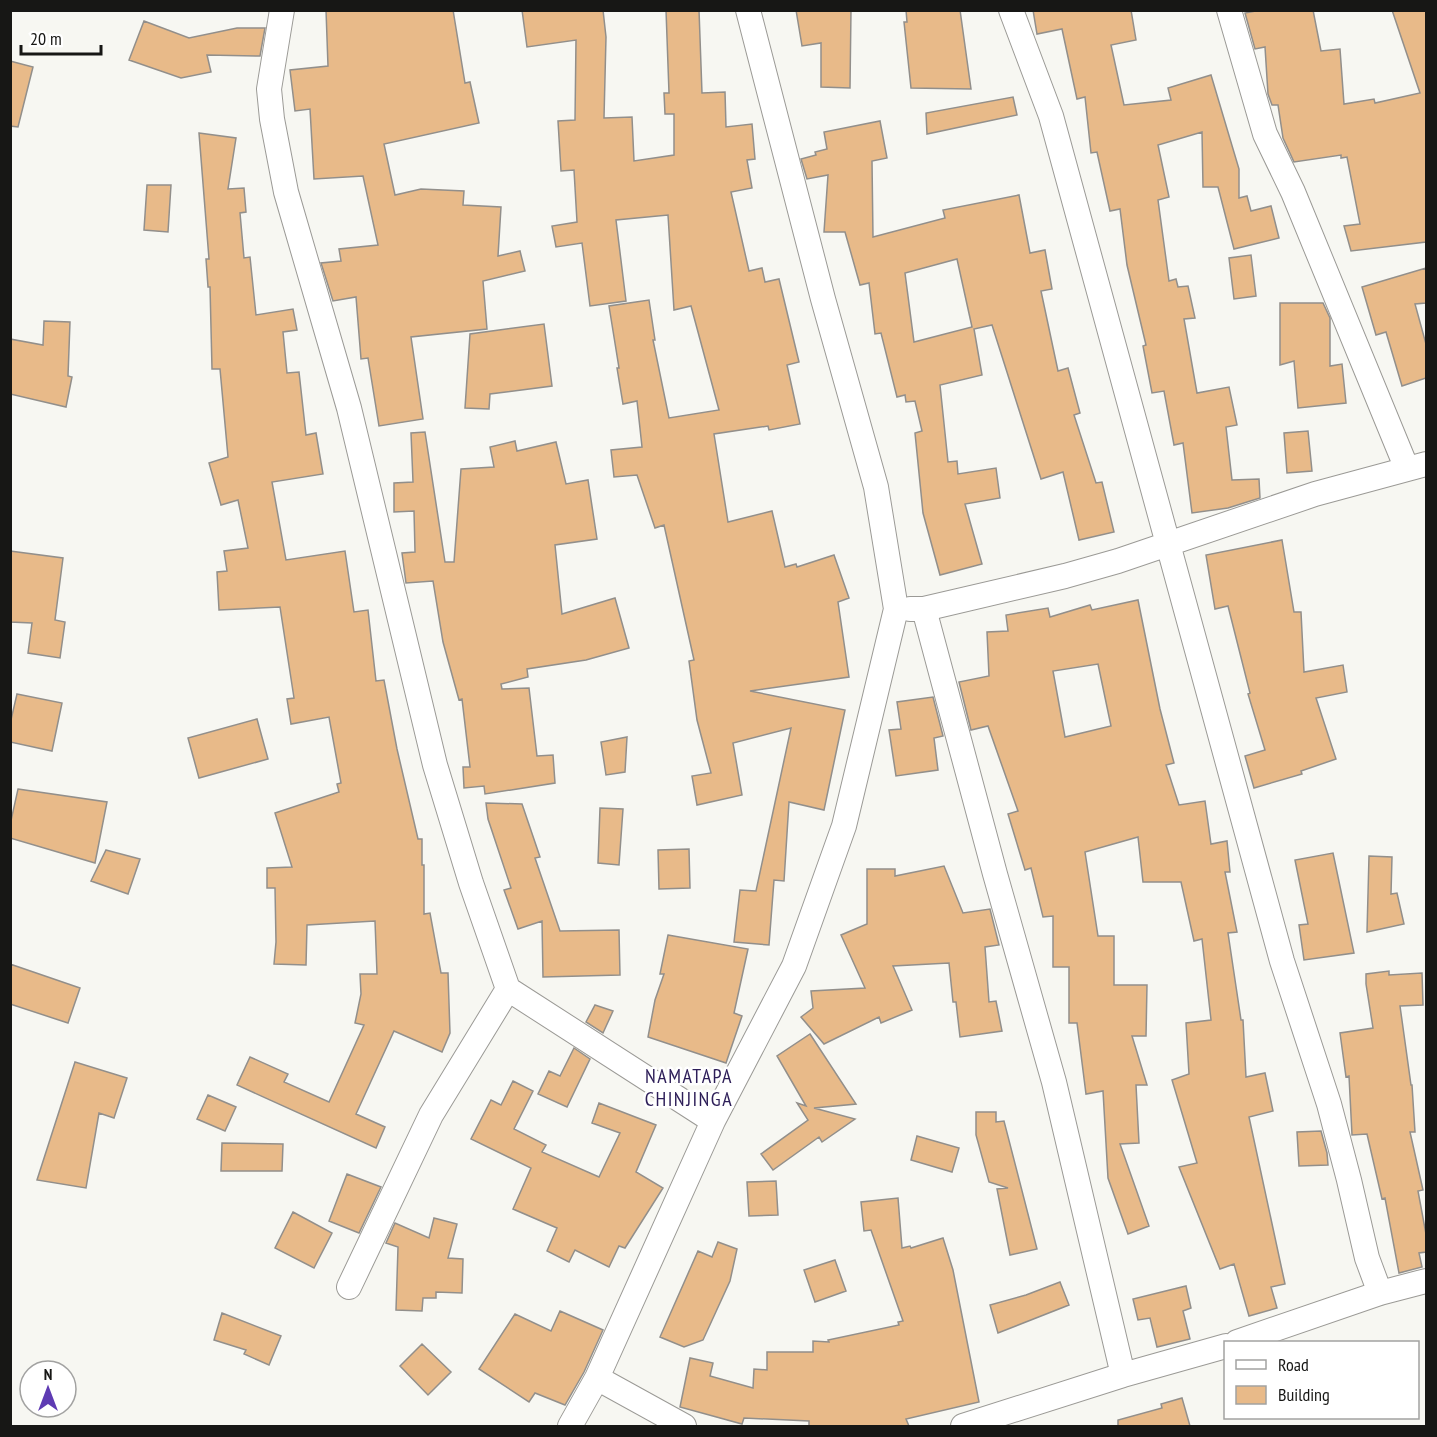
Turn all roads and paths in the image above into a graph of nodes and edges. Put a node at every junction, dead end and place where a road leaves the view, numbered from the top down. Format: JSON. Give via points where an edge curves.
{"nodes":[{"id":1,"x":282,"y":10,"type":"edge"},
{"id":2,"x":748,"y":10,"type":"edge"},
{"id":3,"x":1011,"y":10,"type":"edge"},
{"id":4,"x":1229,"y":10,"type":"edge"},
{"id":5,"x":1417,"y":466,"type":"edge"},
{"id":6,"x":1168,"y":544,"type":"junction"},
{"id":7,"x":896,"y":609,"type":"junction"},
{"id":8,"x":924,"y":609,"type":"junction"},
{"id":9,"x":508,"y":989,"type":"junction"},
{"id":10,"x":713,"y":1121,"type":"junction"},
{"id":11,"x":1426,"y":1281,"type":"edge"},
{"id":12,"x":349,"y":1287,"type":"dead end"},
{"id":13,"x":1380,"y":1293,"type":"junction"},
{"id":14,"x":1240,"y":1341,"type":"edge"},
{"id":15,"x":1224,"y":1347,"type":"edge"},
{"id":16,"x":1123,"y":1375,"type":"junction"},
{"id":17,"x":597,"y":1378,"type":"junction"},
{"id":18,"x":570,"y":1426,"type":"edge"},
{"id":19,"x":684,"y":1426,"type":"edge"},
{"id":20,"x":963,"y":1426,"type":"edge"}],
"edges":[{"from":1,"to":9,"type":"street","via":[[269,89],[286,192],[349,408],[435,765]]},
{"from":2,"to":7,"type":"street","via":[[876,487]]},
{"from":3,"to":6,"type":"street","via":[[1051,116]]},
{"from":4,"to":5,"type":"street","via":[[1265,134]]},
{"from":5,"to":6,"type":"street","via":[[1315,494]]},
{"from":6,"to":8,"type":"street","via":[[1065,576]]},
{"from":6,"to":13,"type":"street","via":[[1282,961],[1339,1139],[1366,1258]]},
{"from":7,"to":8,"type":"street"},
{"from":7,"to":10,"type":"street","via":[[844,826],[794,966]]},
{"from":8,"to":16,"type":"street","via":[[1054,1082]]},
{"from":9,"to":10,"type":"street"},
{"from":9,"to":12,"type":"street","via":[[431,1114]]},
{"from":10,"to":17,"type":"street"},
{"from":11,"to":13,"type":"street"},
{"from":13,"to":14,"type":"street"},
{"from":15,"to":16,"type":"street"},
{"from":16,"to":20,"type":"street"},
{"from":17,"to":18,"type":"street"},
{"from":17,"to":19,"type":"street"}]}
